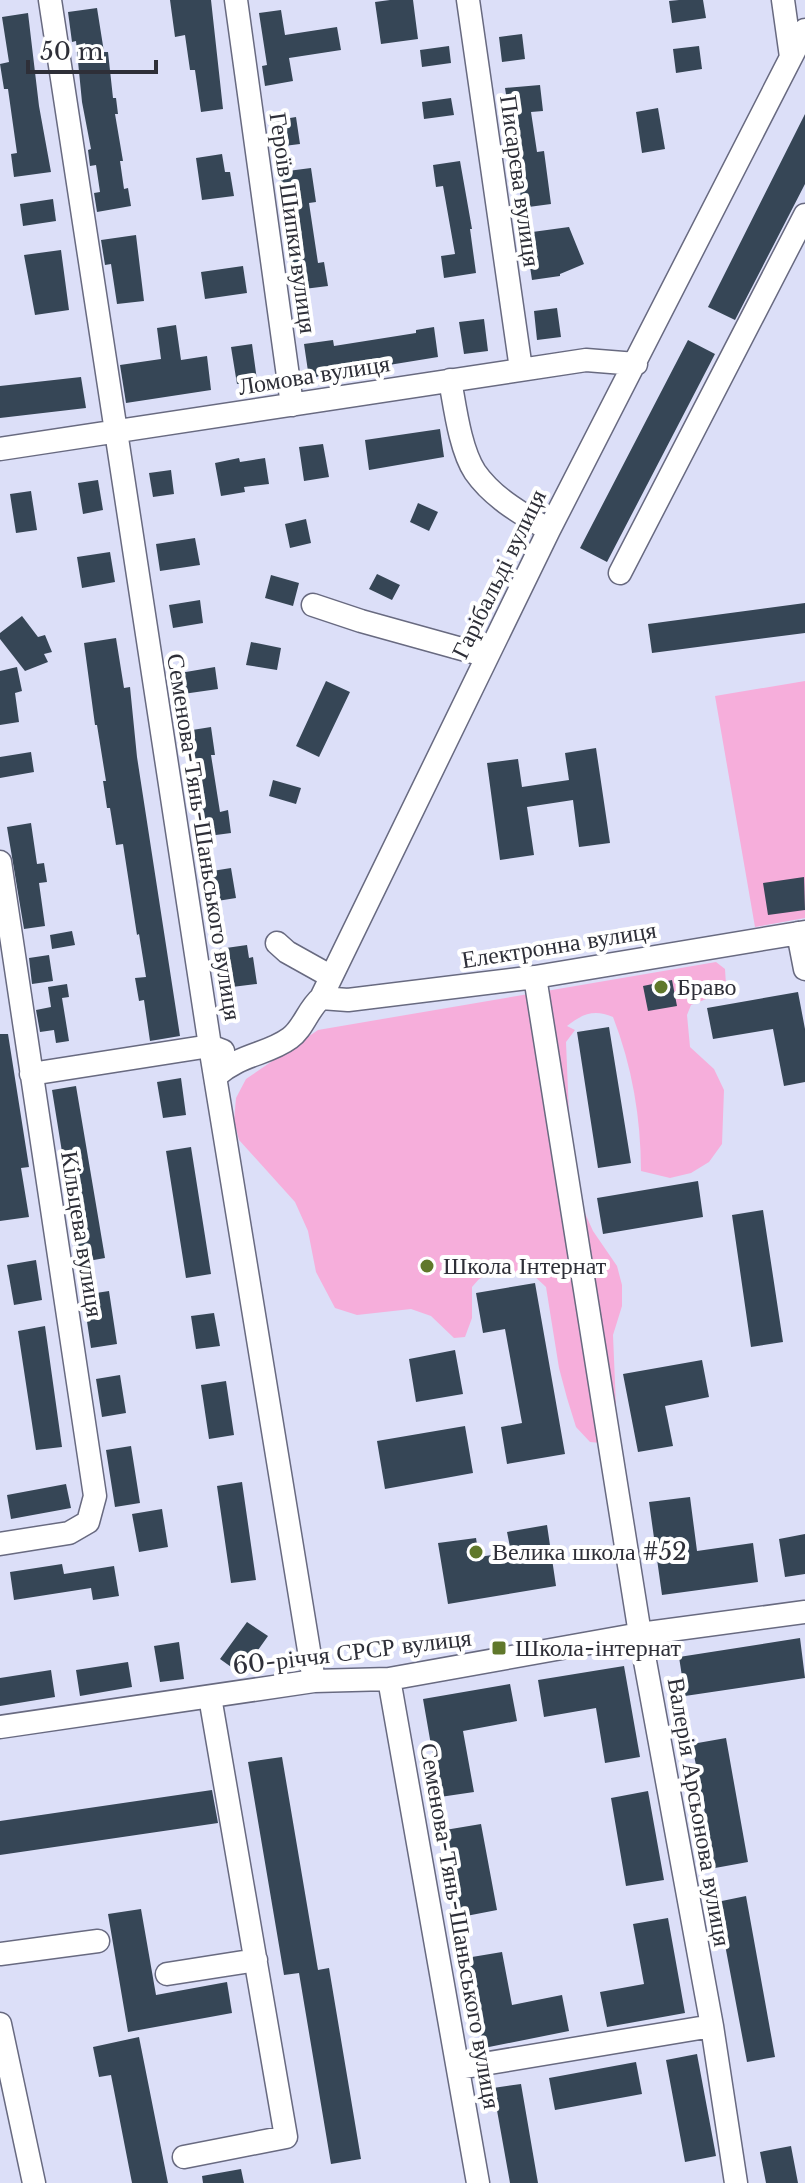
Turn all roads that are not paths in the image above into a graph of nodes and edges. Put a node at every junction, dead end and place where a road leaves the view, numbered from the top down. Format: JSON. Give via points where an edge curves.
{"nodes":[{"id":1,"x":50,"y":0,"type":"edge"},
{"id":2,"x":236,"y":0,"type":"edge"},
{"id":3,"x":468,"y":0,"type":"edge"},
{"id":4,"x":783,"y":0,"type":"edge"},
{"id":5,"x":805,"y":30,"type":"edge"},
{"id":6,"x":798,"y":60,"type":"edge"},
{"id":7,"x":805,"y":215,"type":"edge"},
{"id":8,"x":636,"y":364,"type":"junction"},
{"id":9,"x":521,"y":369,"type":"junction"},
{"id":10,"x":450,"y":380,"type":"junction"},
{"id":11,"x":292,"y":405,"type":"junction"},
{"id":12,"x":115,"y":432,"type":"junction"},
{"id":13,"x":0,"y":449,"type":"edge"},
{"id":14,"x":549,"y":530,"type":"junction"},
{"id":15,"x":620,"y":573,"type":"dead end"},
{"id":16,"x":313,"y":605,"type":"dead end"},
{"id":17,"x":487,"y":656,"type":"junction"},
{"id":18,"x":0,"y":862,"type":"edge"},
{"id":19,"x":802,"y":933,"type":"edge"},
{"id":20,"x":277,"y":943,"type":"dead end"},
{"id":21,"x":805,"y":969,"type":"edge"},
{"id":22,"x":330,"y":976,"type":"junction"},
{"id":23,"x":535,"y":977,"type":"junction"},
{"id":24,"x":9,"y":986,"type":"edge"},
{"id":25,"x":321,"y":998,"type":"junction"},
{"id":26,"x":210,"y":1046,"type":"junction"},
{"id":27,"x":243,"y":1058,"type":"junction"},
{"id":28,"x":31,"y":1074,"type":"junction"},
{"id":29,"x":216,"y":1076,"type":"junction"},
{"id":30,"x":0,"y":1544,"type":"edge"},
{"id":31,"x":805,"y":1613,"type":"edge"},
{"id":32,"x":640,"y":1634,"type":"junction"},
{"id":33,"x":389,"y":1679,"type":"junction"},
{"id":34,"x":314,"y":1681,"type":"junction"},
{"id":35,"x":210,"y":1697,"type":"junction"},
{"id":36,"x":0,"y":1727,"type":"edge"},
{"id":37,"x":98,"y":1941,"type":"dead end"},
{"id":38,"x":0,"y":1954,"type":"edge"},
{"id":39,"x":256,"y":1960,"type":"junction"},
{"id":40,"x":167,"y":1974,"type":"dead end"},
{"id":41,"x":0,"y":2024,"type":"edge"},
{"id":42,"x":712,"y":2026,"type":"junction"},
{"id":43,"x":459,"y":2068,"type":"junction"},
{"id":44,"x":184,"y":2157,"type":"dead end"},
{"id":45,"x":34,"y":2183,"type":"edge"},
{"id":46,"x":478,"y":2183,"type":"edge"},
{"id":47,"x":736,"y":2183,"type":"edge"}],
"edges":[{"from":1,"to":12,"type":"street","name":"Семенова-Тянь-Шаньського вулиця"},
{"from":2,"to":11,"type":"street","name":"Героїв Шипки вулиця"},
{"from":3,"to":9,"type":"street","name":"Писарєва вулиця"},
{"from":4,"to":6,"type":"street"},
{"from":5,"to":6,"type":"street","name":"Гарібальді вулиця"},
{"from":6,"to":8,"type":"street","name":"Гарібальді вулиця"},
{"from":7,"to":15,"type":"street"},
{"from":8,"to":9,"type":"street","name":"Ломова вулиця","via":[[586,360]]},
{"from":8,"to":14,"type":"street","name":"Гарібальді вулиця"},
{"from":9,"to":10,"type":"street","name":"Ломова вулиця"},
{"from":10,"to":11,"type":"street","name":"Ломова вулиця"},
{"from":10,"to":14,"type":"street","via":[[474,471],[506,505]]},
{"from":11,"to":12,"type":"street","name":"Ломова вулиця"},
{"from":12,"to":13,"type":"street","name":"Ломова вулиця"},
{"from":12,"to":26,"type":"street","name":"Семенова-Тянь-Шаньського вулиця"},
{"from":14,"to":17,"type":"street","name":"Гарібальді вулиця"},
{"from":16,"to":17,"type":"street"},
{"from":17,"to":22,"type":"street","name":"Гарібальді вулиця"},
{"from":18,"to":24,"type":"street","name":"Кільцева вулиця"},
{"from":19,"to":21,"type":"street"},
{"from":19,"to":23,"type":"street","name":"Електронна вулиця"},
{"from":20,"to":22,"type":"street"},
{"from":22,"to":25,"type":"street","name":"Гарібальді вулиця"},
{"from":23,"to":25,"type":"street","name":"Електронна вулиця","via":[[348,1000]]},
{"from":23,"to":32,"type":"street","name":"Валерія Арсьонова вулиця"},
{"from":24,"to":28,"type":"street","name":"Кільцева вулиця"},
{"from":25,"to":27,"type":"street","name":"Гарібальді вулиця","via":[[293,1037]]},
{"from":26,"to":27,"type":"street"},
{"from":26,"to":28,"type":"street"},
{"from":26,"to":29,"type":"street","name":"Семенова-Тянь-Шаньського вулиця"},
{"from":27,"to":29,"type":"street","name":"Гарібальді вулиця"},
{"from":28,"to":30,"type":"street","name":"Кільцева вулиця","via":[[95,1496],[88,1522],[69,1533]]},
{"from":29,"to":34,"type":"street","name":"Семенова-Тянь-Шаньського вулиця"},
{"from":31,"to":32,"type":"street","name":"60-річчя СРСР вулиця"},
{"from":32,"to":33,"type":"street","name":"60-річчя СРСР вулиця"},
{"from":32,"to":42,"type":"street","name":"Валерія Арсьонова вулиця"},
{"from":33,"to":34,"type":"street","name":"60-річчя СРСР вулиця"},
{"from":33,"to":43,"type":"street","name":"Семенова-Тянь-Шаньського вулиця"},
{"from":34,"to":35,"type":"street","name":"60-річчя СРСР вулиця"},
{"from":35,"to":36,"type":"street","name":"60-річчя СРСР вулиця"},
{"from":35,"to":39,"type":"street"},
{"from":37,"to":38,"type":"street"},
{"from":39,"to":40,"type":"street"},
{"from":39,"to":44,"type":"street","via":[[286,2137]]},
{"from":41,"to":45,"type":"street"},
{"from":42,"to":43,"type":"street"},
{"from":42,"to":47,"type":"street","name":"Валерія Арсьонова вулиця"},
{"from":43,"to":46,"type":"street","name":"Семенова-Тянь-Шаньського вулиця"}]}
